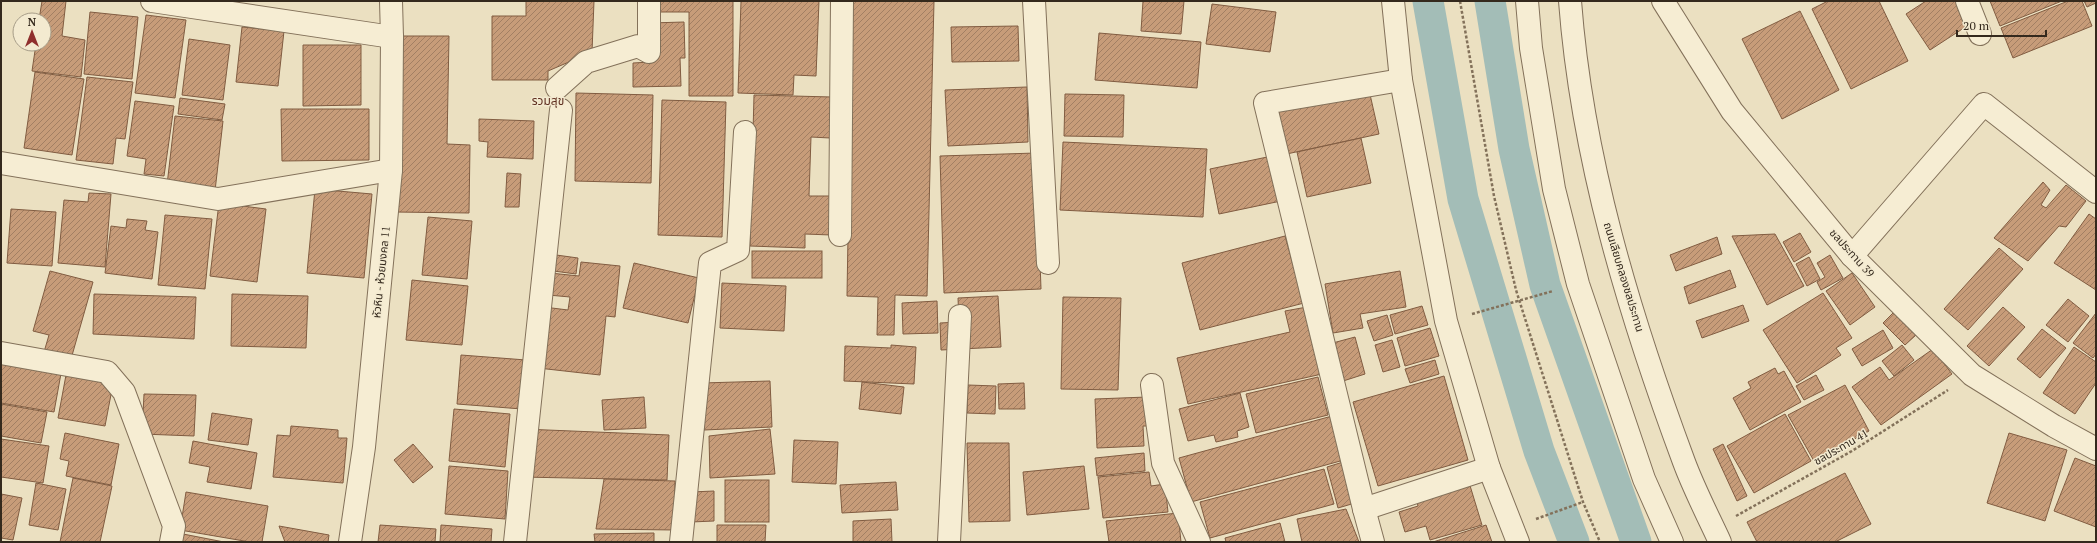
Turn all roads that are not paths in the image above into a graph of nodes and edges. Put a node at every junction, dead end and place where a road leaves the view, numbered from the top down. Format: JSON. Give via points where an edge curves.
{"nodes":[{"id":1,"x":152,"y":1,"type":"edge"},
{"id":2,"x":391,"y":1,"type":"edge"},
{"id":3,"x":649,"y":1,"type":"edge"},
{"id":4,"x":842,"y":1,"type":"edge"},
{"id":5,"x":1034,"y":1,"type":"edge"},
{"id":6,"x":1393,"y":1,"type":"edge"},
{"id":7,"x":1527,"y":1,"type":"edge"},
{"id":8,"x":1570,"y":1,"type":"edge"},
{"id":9,"x":1663,"y":1,"type":"edge"},
{"id":10,"x":1967,"y":1,"type":"edge"},
{"id":11,"x":1980,"y":34,"type":"dead end"},
{"id":12,"x":392,"y":37,"type":"junction"},
{"id":13,"x":1401,"y":80,"type":"junction"},
{"id":14,"x":557,"y":88,"type":"dead end"},
{"id":15,"x":561,"y":110,"type":"dead end"},
{"id":16,"x":745,"y":132,"type":"dead end"},
{"id":17,"x":1,"y":164,"type":"edge"},
{"id":18,"x":391,"y":170,"type":"junction"},
{"id":19,"x":2096,"y":192,"type":"edge"},
{"id":20,"x":840,"y":235,"type":"dead end"},
{"id":21,"x":1852,"y":256,"type":"junction"},
{"id":22,"x":1048,"y":262,"type":"dead end"},
{"id":23,"x":960,"y":316,"type":"dead end"},
{"id":24,"x":1,"y":353,"type":"edge"},
{"id":25,"x":1152,"y":385,"type":"dead end"},
{"id":26,"x":2096,"y":449,"type":"edge"},
{"id":27,"x":1489,"y":468,"type":"junction"},
{"id":28,"x":1364,"y":509,"type":"junction"},
{"id":29,"x":1515,"y":535,"type":"edge"},
{"id":30,"x":1717,"y":535,"type":"edge"},
{"id":31,"x":171,"y":542,"type":"edge"},
{"id":32,"x":350,"y":542,"type":"edge"},
{"id":33,"x":515,"y":542,"type":"edge"},
{"id":34,"x":681,"y":542,"type":"edge"},
{"id":35,"x":949,"y":542,"type":"edge"},
{"id":36,"x":1199,"y":542,"type":"edge"},
{"id":37,"x":1373,"y":542,"type":"edge"},
{"id":38,"x":1672,"y":542,"type":"edge"}],
"edges":[{"from":1,"to":12,"type":"street"},
{"from":2,"to":12,"type":"street","name":"หัวหิน - ห้วยมงคล 11"},
{"from":3,"to":14,"type":"street","via":[[649,52],[638,46],[586,62]]},
{"from":4,"to":20,"type":"street"},
{"from":5,"to":22,"type":"street"},
{"from":6,"to":13,"type":"street"},
{"from":7,"to":38,"type":"street","via":[[1530,48],[1554,189],[1578,284],[1644,478]]},
{"from":8,"to":30,"type":"street","name":"ถนนเลียบคลองชลประทาน","via":[[1573,42],[1597,180],[1623,280],[1684,463]]},
{"from":9,"to":21,"type":"street","name":"ชลประทาน 39","via":[[1732,111]]},
{"from":10,"to":11,"type":"street"},
{"from":12,"to":18,"type":"street","name":"หัวหิน - ห้วยมงคล 11"},
{"from":13,"to":27,"type":"street","via":[[1446,321]]},
{"from":13,"to":28,"type":"street","via":[[1265,103]]},
{"from":15,"to":33,"type":"street"},
{"from":16,"to":34,"type":"street","via":[[738,250],[710,264]]},
{"from":17,"to":18,"type":"street","via":[[218,199]]},
{"from":18,"to":32,"type":"street","name":"หัวหิน - ห้วยมงคล 11","via":[[364,447]]},
{"from":19,"to":21,"type":"street","via":[[1984,104]]},
{"from":21,"to":26,"type":"street","name":"ชลประทาน 39","via":[[1972,375]]},
{"from":23,"to":35,"type":"street"},
{"from":24,"to":31,"type":"street","via":[[107,372],[124,392],[174,526]]},
{"from":25,"to":36,"type":"street","via":[[1163,463]]},
{"from":27,"to":28,"type":"street"},
{"from":27,"to":29,"type":"street"},
{"from":28,"to":37,"type":"street"}]}
